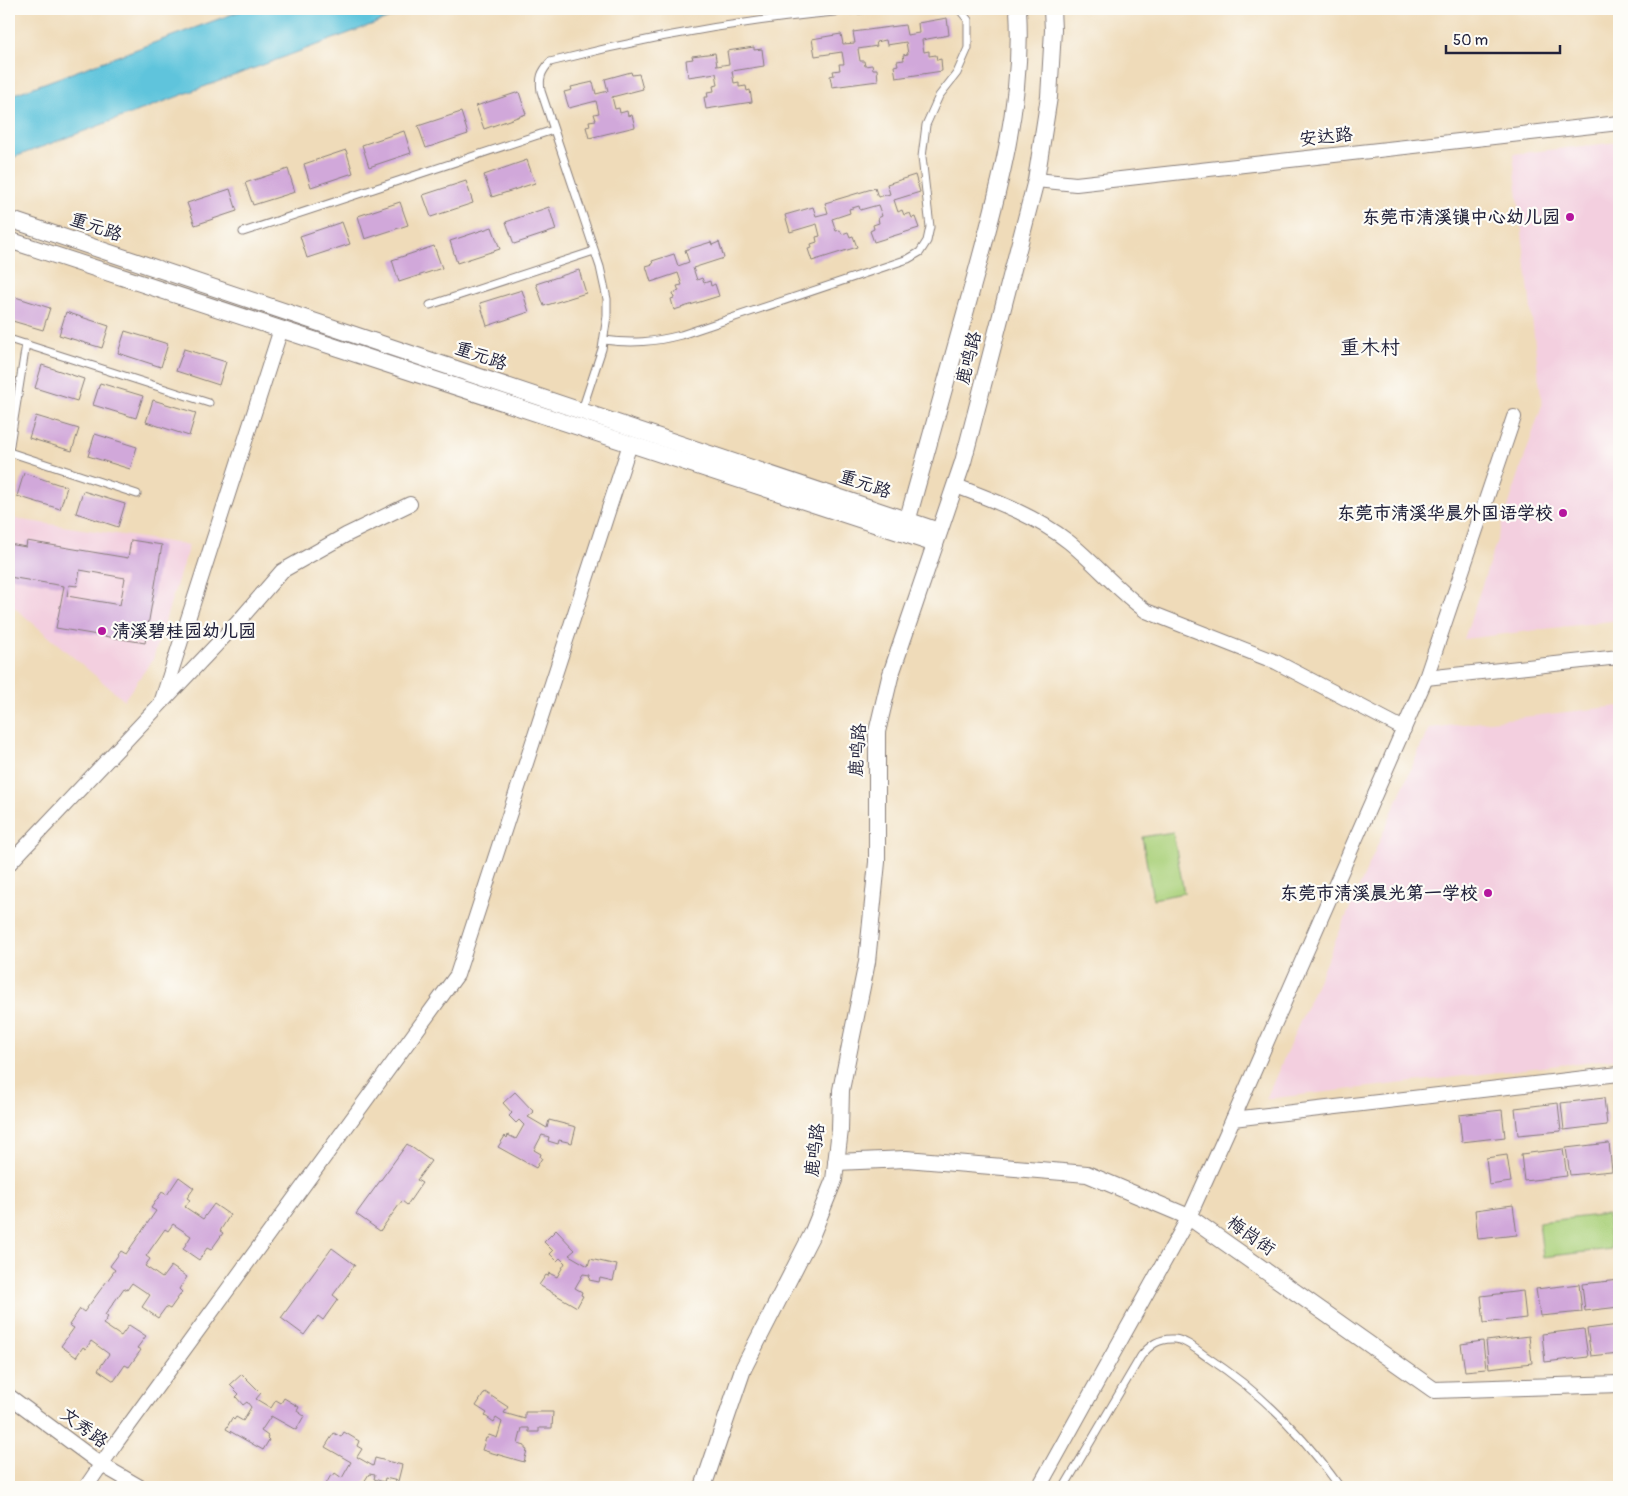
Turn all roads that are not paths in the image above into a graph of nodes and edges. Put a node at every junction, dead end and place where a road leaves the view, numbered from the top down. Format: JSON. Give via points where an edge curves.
{"nodes":[{"id":1,"x":870,"y":9,"type":"edge"},
{"id":2,"x":959,"y":9,"type":"edge"},
{"id":3,"x":1018,"y":9,"type":"edge"},
{"id":4,"x":1052,"y":9,"type":"edge"},
{"id":5,"x":1619,"y":123,"type":"edge"},
{"id":6,"x":553,"y":130,"type":"junction"},
{"id":7,"x":1036,"y":180,"type":"junction"},
{"id":8,"x":9,"y":219,"type":"edge"},
{"id":9,"x":244,"y":232,"type":"dead end"},
{"id":10,"x":9,"y":240,"type":"edge"},
{"id":11,"x":594,"y":251,"type":"junction"},
{"id":12,"x":430,"y":305,"type":"dead end"},
{"id":13,"x":280,"y":329,"type":"junction"},
{"id":14,"x":9,"y":339,"type":"edge"},
{"id":15,"x":604,"y":340,"type":"junction"},
{"id":16,"x":26,"y":344,"type":"junction"},
{"id":17,"x":209,"y":403,"type":"dead end"},
{"id":18,"x":582,"y":411,"type":"junction"},
{"id":19,"x":1514,"y":418,"type":"dead end"},
{"id":20,"x":630,"y":444,"type":"junction"},
{"id":21,"x":9,"y":452,"type":"edge"},
{"id":22,"x":956,"y":486,"type":"junction"},
{"id":23,"x":137,"y":494,"type":"dead end"},
{"id":24,"x":410,"y":504,"type":"dead end"},
{"id":25,"x":905,"y":527,"type":"junction"},
{"id":26,"x":937,"y":537,"type":"junction"},
{"id":27,"x":1619,"y":657,"type":"edge"},
{"id":28,"x":1426,"y":678,"type":"junction"},
{"id":29,"x":161,"y":704,"type":"junction"},
{"id":30,"x":1404,"y":730,"type":"junction"},
{"id":31,"x":9,"y":864,"type":"edge"},
{"id":32,"x":1619,"y":1074,"type":"edge"},
{"id":33,"x":1233,"y":1119,"type":"junction"},
{"id":34,"x":836,"y":1162,"type":"junction"},
{"id":35,"x":1189,"y":1217,"type":"junction"},
{"id":36,"x":1619,"y":1384,"type":"edge"},
{"id":37,"x":9,"y":1398,"type":"edge"},
{"id":38,"x":102,"y":1465,"type":"junction"},
{"id":39,"x":86,"y":1487,"type":"edge"},
{"id":40,"x":140,"y":1487,"type":"edge"},
{"id":41,"x":703,"y":1487,"type":"edge"},
{"id":42,"x":1039,"y":1487,"type":"edge"},
{"id":43,"x":1064,"y":1487,"type":"edge"},
{"id":44,"x":1340,"y":1487,"type":"edge"}],
"edges":[{"from":1,"to":6,"type":"lane","via":[[723,26],[550,62],[539,80]]},
{"from":2,"to":15,"type":"lane","via":[[968,20],[968,48],[926,125],[922,157],[930,227],[920,252],[908,260],[656,342],[630,344]]},
{"from":3,"to":25,"type":"street","name":"鹿鸣路","via":[[1020,34],[1016,100],[999,190]]},
{"from":4,"to":7,"type":"street","name":"鹿鸣路","via":[[1049,97]]},
{"from":5,"to":7,"type":"street","name":"安达路","via":[[1076,184]]},
{"from":6,"to":9,"type":"lane"},
{"from":6,"to":11,"type":"lane"},
{"from":7,"to":22,"type":"street","name":"鹿鸣路"},
{"from":8,"to":18,"type":"street","name":"重元路"},
{"from":10,"to":13,"type":"street","name":"重元路"},
{"from":11,"to":12,"type":"lane"},
{"from":11,"to":15,"type":"lane","via":[[607,299]]},
{"from":13,"to":20,"type":"street","name":"重元路"},
{"from":13,"to":29,"type":"street"},
{"from":14,"to":16,"type":"lane"},
{"from":15,"to":18,"type":"lane"},
{"from":16,"to":17,"type":"lane"},
{"from":16,"to":21,"type":"lane"},
{"from":18,"to":25,"type":"street","name":"重元路"},
{"from":19,"to":28,"type":"street"},
{"from":20,"to":25,"type":"street","name":"重元路"},
{"from":20,"to":38,"type":"street","via":[[457,975]]},
{"from":21,"to":23,"type":"lane"},
{"from":22,"to":26,"type":"street","name":"鹿鸣路"},
{"from":22,"to":30,"type":"street","via":[[1014,509],[1068,541],[1146,611],[1276,662]]},
{"from":24,"to":29,"type":"street","via":[[346,535],[282,572]]},
{"from":25,"to":26,"type":"street","name":"重元路"},
{"from":26,"to":34,"type":"street","name":"鹿鸣路","via":[[890,678],[877,732],[877,862],[867,962],[840,1090]]},
{"from":27,"to":28,"type":"street"},
{"from":28,"to":30,"type":"street"},
{"from":29,"to":31,"type":"street"},
{"from":30,"to":33,"type":"street"},
{"from":32,"to":33,"type":"street"},
{"from":33,"to":35,"type":"street"},
{"from":34,"to":35,"type":"street","name":"梅岗街","via":[[906,1159],[1087,1174]]},
{"from":34,"to":41,"type":"street","name":"鹿鸣路","via":[[834,1180],[812,1234],[743,1369]]},
{"from":35,"to":36,"type":"street","name":"梅岗街","via":[[1434,1390]]},
{"from":35,"to":42,"type":"street"},
{"from":37,"to":38,"type":"street","name":"文秀路"},
{"from":38,"to":39,"type":"street"},
{"from":38,"to":40,"type":"street","name":"文秀路"},
{"from":43,"to":44,"type":"lane","via":[[1141,1356],[1150,1346],[1162,1340],[1175,1339],[1233,1373],[1274,1408],[1312,1448]]}]}
